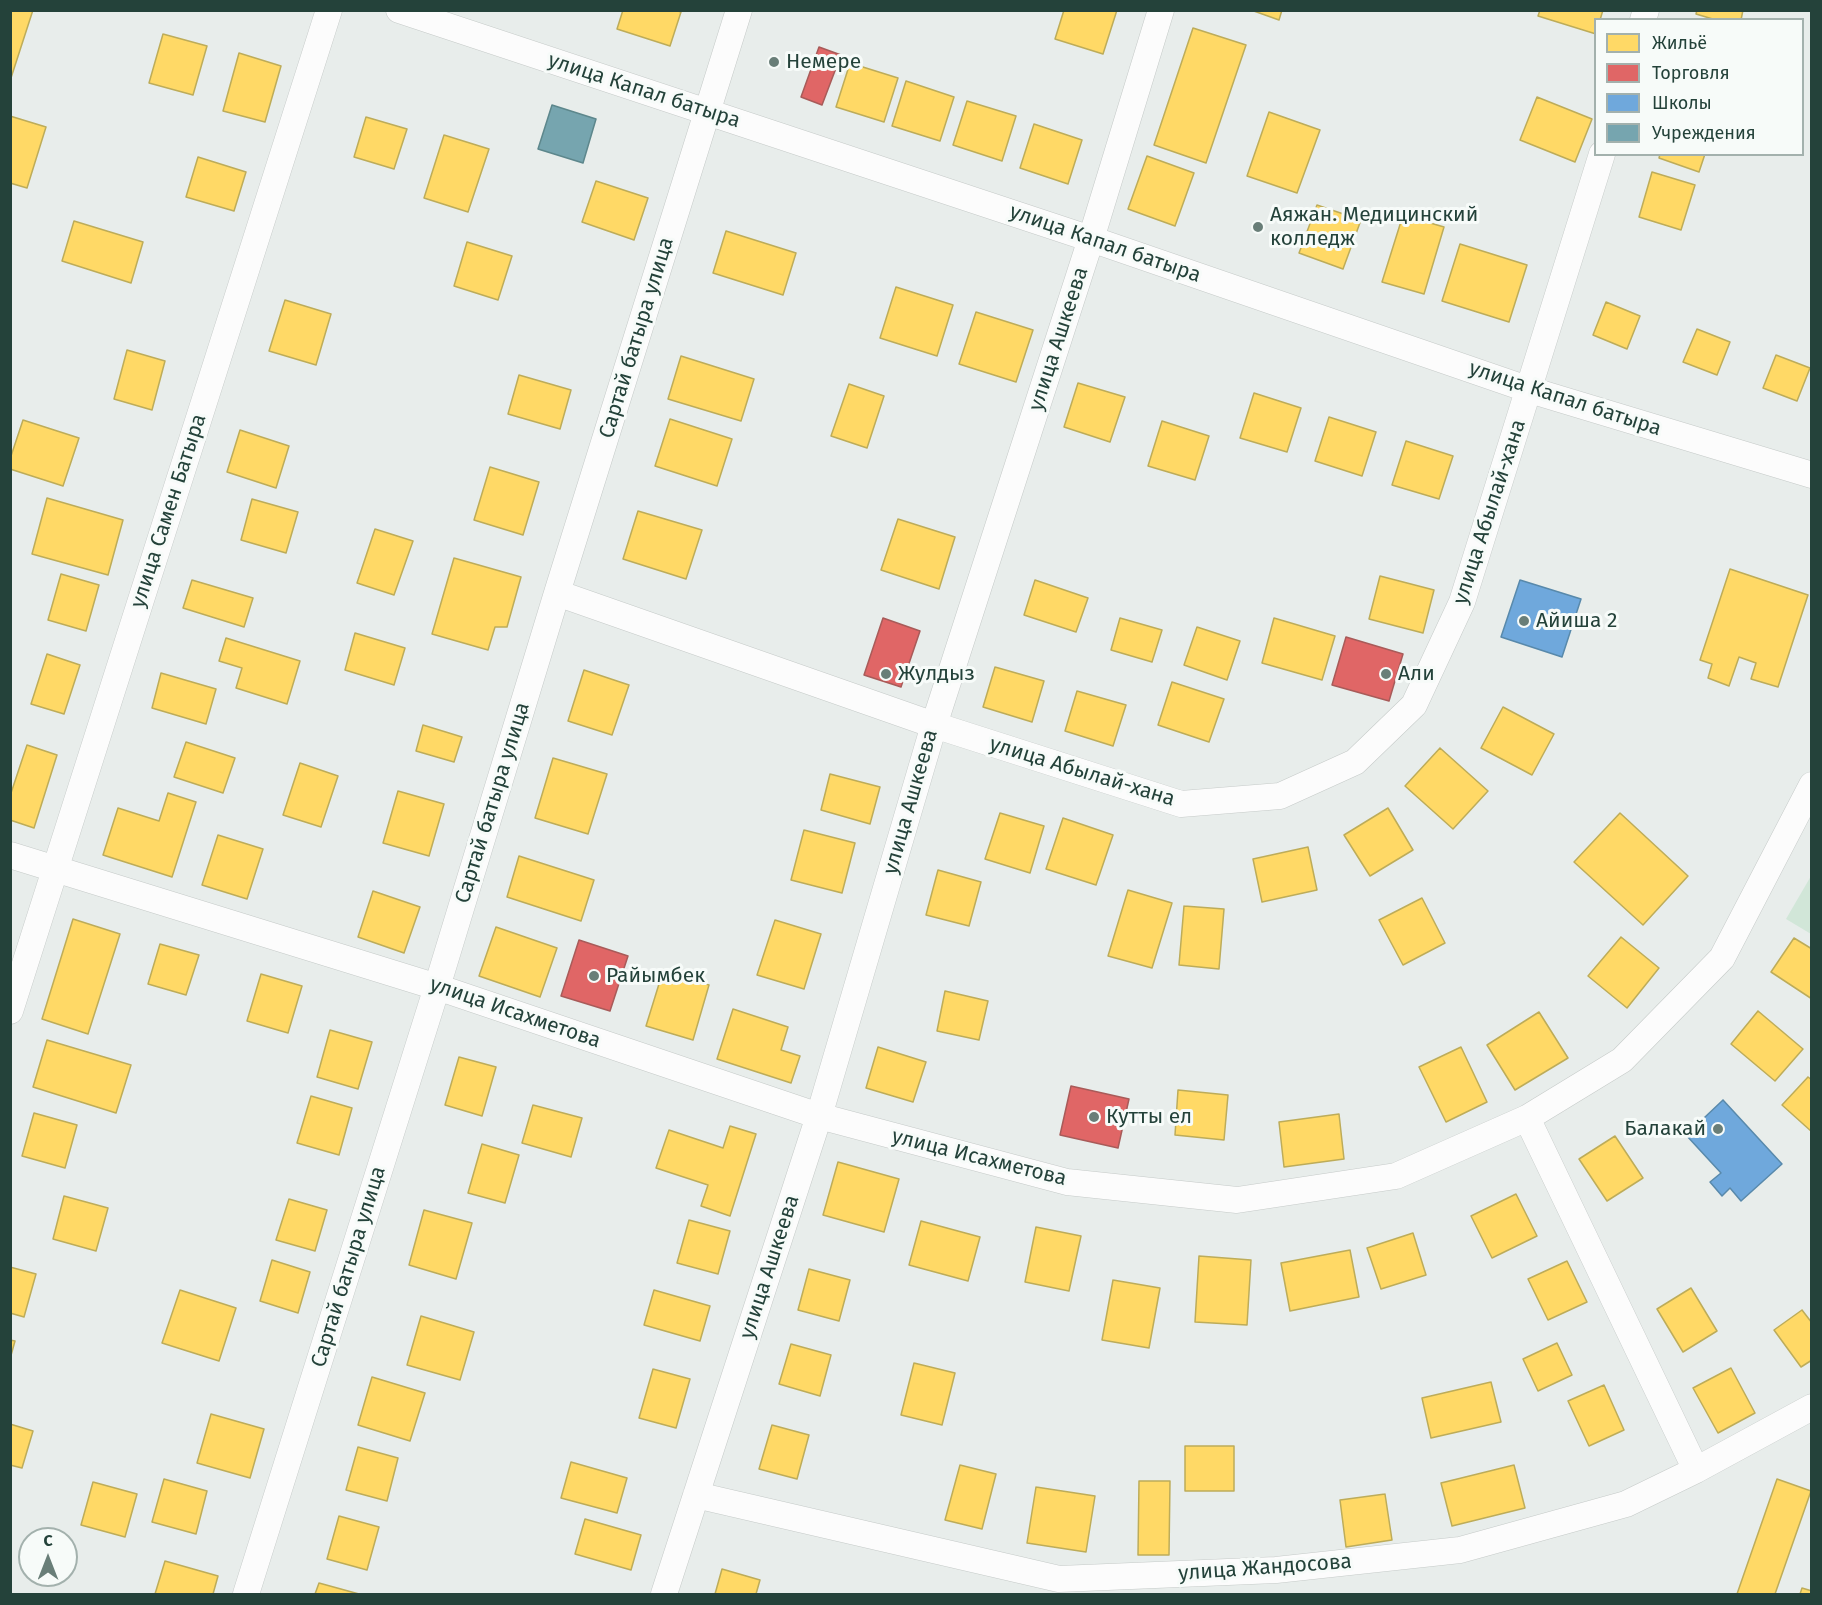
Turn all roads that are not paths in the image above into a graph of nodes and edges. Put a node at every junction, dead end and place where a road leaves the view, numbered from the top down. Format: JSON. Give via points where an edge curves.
{"nodes":[{"id":1,"x":329,"y":10,"type":"edge"},
{"id":2,"x":399,"y":10,"type":"edge"},
{"id":3,"x":740,"y":10,"type":"edge"},
{"id":4,"x":1161,"y":10,"type":"edge"},
{"id":5,"x":708,"y":112,"type":"junction"},
{"id":6,"x":1601,"y":156,"type":"edge"},
{"id":7,"x":1091,"y":239,"type":"junction"},
{"id":8,"x":1530,"y":390,"type":"junction"},
{"id":9,"x":1812,"y":475,"type":"edge"},
{"id":10,"x":557,"y":593,"type":"junction"},
{"id":11,"x":934,"y":725,"type":"junction"},
{"id":12,"x":1812,"y":785,"type":"edge"},
{"id":13,"x":10,"y":855,"type":"edge"},
{"id":14,"x":55,"y":869,"type":"junction"},
{"id":15,"x":437,"y":987,"type":"junction"},
{"id":16,"x":10,"y":1011,"type":"edge"},
{"id":17,"x":819,"y":1116,"type":"junction"},
{"id":18,"x":1527,"y":1118,"type":"junction"},
{"id":19,"x":1812,"y":1407,"type":"edge"},
{"id":20,"x":1696,"y":1470,"type":"junction"},
{"id":21,"x":696,"y":1495,"type":"junction"},
{"id":22,"x":1057,"y":1587,"type":"edge"},
{"id":23,"x":246,"y":1594,"type":"edge"},
{"id":24,"x":664,"y":1594,"type":"edge"},
{"id":25,"x":1101,"y":1594,"type":"edge"}],
"edges":[{"from":1,"to":14,"type":"street","name":"улица Самен Батыра"},
{"from":2,"to":5,"type":"street","name":"улица Капал батыра"},
{"from":3,"to":5,"type":"street","name":"Сартай батыра улица"},
{"from":4,"to":7,"type":"street","name":"улица Ашкеева"},
{"from":5,"to":7,"type":"street","name":"улица Капал батыра"},
{"from":5,"to":10,"type":"street","name":"Сартай батыра улица"},
{"from":6,"to":8,"type":"street","name":"улица Абылай-хана"},
{"from":7,"to":8,"type":"street","name":"улица Капал батыра"},
{"from":7,"to":11,"type":"street","name":"улица Ашкеева"},
{"from":8,"to":9,"type":"street","name":"улица Капал батыра"},
{"from":8,"to":11,"type":"street","name":"улица Абылай-хана","via":[[1462,602],[1414,705],[1355,762],[1280,796],[1181,804]]},
{"from":10,"to":11,"type":"street","name":"улица Абылай-хана"},
{"from":10,"to":15,"type":"street","name":"Сартай батыра улица"},
{"from":11,"to":17,"type":"street","name":"улица Ашкеева"},
{"from":12,"to":18,"type":"street","name":"улица Исахметова","via":[[1722,958],[1622,1060]]},
{"from":13,"to":14,"type":"street","name":"улица Исахметова"},
{"from":14,"to":15,"type":"street","name":"улица Исахметова"},
{"from":14,"to":16,"type":"street","name":"улица Самен Батыра"},
{"from":15,"to":17,"type":"street","name":"улица Исахметова"},
{"from":15,"to":23,"type":"street","name":"Сартай батыра улица"},
{"from":17,"to":18,"type":"street","name":"улица Исахметова","via":[[1067,1182],[1237,1200],[1396,1176]]},
{"from":17,"to":21,"type":"street","name":"улица Ашкеева"},
{"from":18,"to":20,"type":"street"},
{"from":19,"to":20,"type":"street","name":"улица Жандосова"},
{"from":20,"to":22,"type":"street","name":"улица Жандосова","via":[[1626,1504],[1460,1550],[1276,1570]]},
{"from":21,"to":22,"type":"street","name":"улица Жандосова"},
{"from":21,"to":24,"type":"street","name":"улица Ашкеева"},
{"from":22,"to":25,"type":"street"}]}
